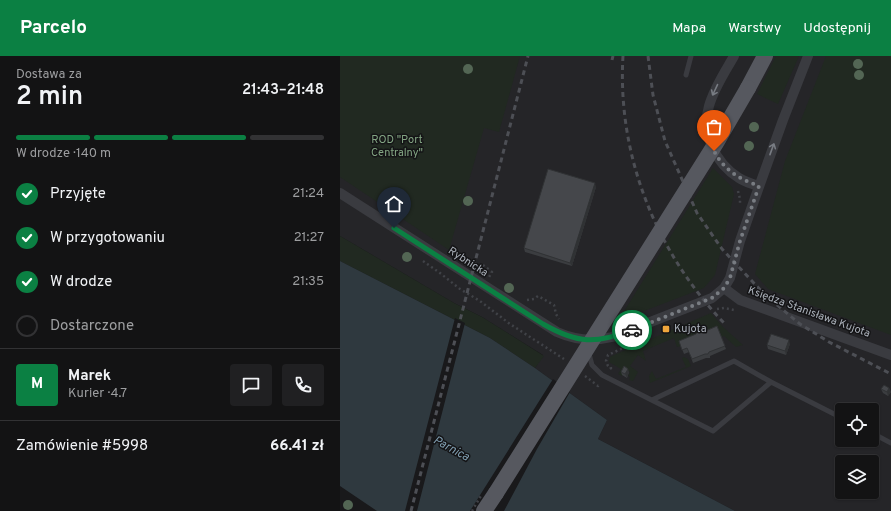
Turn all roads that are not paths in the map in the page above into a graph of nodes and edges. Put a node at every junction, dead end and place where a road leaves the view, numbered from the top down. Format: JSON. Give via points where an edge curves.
{"nodes":[{"id":1,"x":691,"y":56,"type":"edge"},
{"id":2,"x":734,"y":56,"type":"edge"},
{"id":3,"x":765,"y":56,"type":"edge"},
{"id":4,"x":808,"y":56,"type":"edge"},
{"id":5,"x":686,"y":75,"type":"dead end"},
{"id":6,"x":759,"y":186,"type":"junction"},
{"id":7,"x":340,"y":193,"type":"edge"},
{"id":8,"x":724,"y":288,"type":"junction"},
{"id":9,"x":588,"y":340,"type":"junction"},
{"id":10,"x":891,"y":354,"type":"edge"},
{"id":11,"x":771,"y":382,"type":"junction"},
{"id":12,"x":652,"y":400,"type":"junction"},
{"id":13,"x":835,"y":414,"type":"edge"},
{"id":14,"x":879,"y":437,"type":"edge"},
{"id":15,"x":891,"y":443,"type":"edge"},
{"id":16,"x":496,"y":492,"type":"junction"},
{"id":17,"x":484,"y":511,"type":"edge"},
{"id":18,"x":489,"y":511,"type":"edge"}],
"edges":[{"from":1,"to":5,"type":"lane"},
{"from":2,"to":6,"type":"street","one_way":true,"via":[[716,87],[709,106],[706,118],[707,133],[716,155],[728,170],[740,179]]},
{"from":3,"to":16,"type":"main road","bridge":true,"via":[[716,143]]},
{"from":6,"to":4,"type":"street","one_way":true},
{"from":6,"to":8,"type":"street","via":[[730,278]]},
{"from":7,"to":9,"type":"street","name":"Rybnicka","via":[[543,324],[569,337]]},
{"from":8,"to":9,"type":"street","via":[[710,298],[620,334]]},
{"from":8,"to":10,"type":"street","name":"Księdza Stanisława Kujota","via":[[740,300]]},
{"from":9,"to":12,"type":"lane","via":[[590,360],[596,370],[612,381]]},
{"from":11,"to":12,"type":"lane","via":[[734,361]]},
{"from":11,"to":12,"type":"lane","via":[[712,431]]},
{"from":11,"to":13,"type":"lane"},
{"from":14,"to":15,"type":"lane"},
{"from":16,"to":17,"type":"main road"},
{"from":16,"to":18,"type":"main road"}]}
